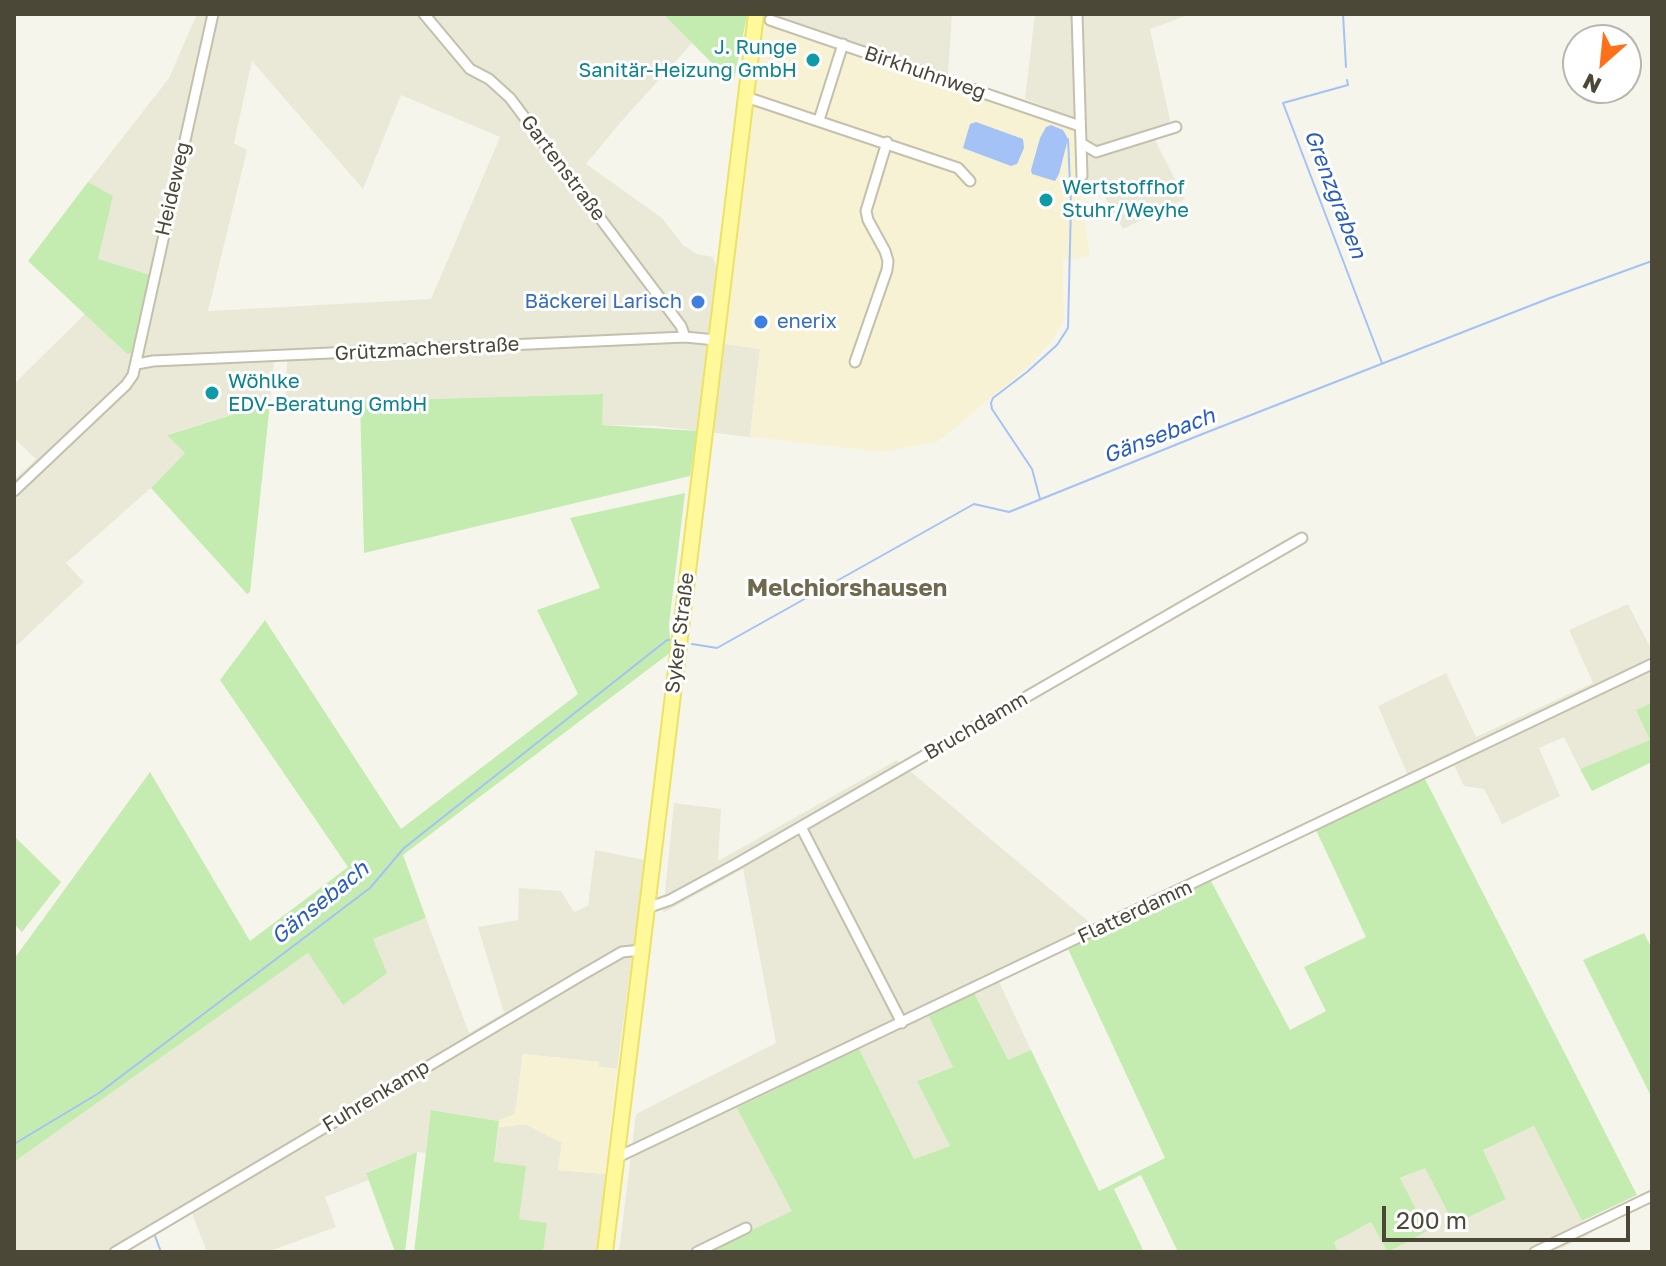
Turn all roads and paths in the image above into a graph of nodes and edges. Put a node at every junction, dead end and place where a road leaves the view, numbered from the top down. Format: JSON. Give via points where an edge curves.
{"nodes":[{"id":1,"x":213,"y":14,"type":"edge"},
{"id":2,"x":424,"y":14,"type":"edge"},
{"id":3,"x":1077,"y":14,"type":"edge"},
{"id":4,"x":763,"y":17,"type":"edge"},
{"id":5,"x":843,"y":44,"type":"junction"},
{"id":6,"x":746,"y":97,"type":"junction"},
{"id":7,"x":819,"y":120,"type":"junction"},
{"id":8,"x":1080,"y":126,"type":"junction"},
{"id":9,"x":1176,"y":127,"type":"dead end"},
{"id":10,"x":887,"y":142,"type":"junction"},
{"id":11,"x":1081,"y":143,"type":"junction"},
{"id":12,"x":1082,"y":176,"type":"dead end"},
{"id":13,"x":970,"y":181,"type":"dead end"},
{"id":14,"x":685,"y":337,"type":"junction"},
{"id":15,"x":716,"y":340,"type":"junction"},
{"id":16,"x":855,"y":362,"type":"dead end"},
{"id":17,"x":137,"y":364,"type":"junction"},
{"id":18,"x":14,"y":491,"type":"edge"},
{"id":19,"x":1302,"y":538,"type":"dead end"},
{"id":20,"x":1652,"y":664,"type":"edge"},
{"id":21,"x":801,"y":827,"type":"junction"},
{"id":22,"x":647,"y":908,"type":"junction"},
{"id":23,"x":641,"y":950,"type":"junction"},
{"id":24,"x":902,"y":1023,"type":"junction"},
{"id":25,"x":616,"y":1158,"type":"junction"},
{"id":26,"x":1652,"y":1196,"type":"edge"},
{"id":27,"x":746,"y":1228,"type":"dead end"},
{"id":28,"x":115,"y":1252,"type":"edge"},
{"id":29,"x":605,"y":1252,"type":"edge"},
{"id":30,"x":697,"y":1252,"type":"edge"},
{"id":31,"x":1535,"y":1252,"type":"edge"}],
"edges":[{"from":1,"to":17,"type":"street","name":"Heideweg"},
{"from":2,"to":14,"type":"street","name":"Gartenstraße","via":[[470,69],[510,98]]},
{"from":3,"to":8,"type":"street"},
{"from":4,"to":5,"type":"street","name":"Birkhuhnweg"},
{"from":4,"to":6,"type":"main road","name":"Syker Straße"},
{"from":5,"to":7,"type":"street"},
{"from":5,"to":8,"type":"street","name":"Birkhuhnweg"},
{"from":6,"to":7,"type":"street"},
{"from":6,"to":15,"type":"main road","name":"Syker Straße"},
{"from":7,"to":10,"type":"street"},
{"from":8,"to":11,"type":"street"},
{"from":9,"to":11,"type":"street","via":[[1096,152]]},
{"from":10,"to":13,"type":"street","via":[[958,168]]},
{"from":10,"to":16,"type":"street","via":[[866,211],[885,251],[887,270]]},
{"from":11,"to":12,"type":"street"},
{"from":14,"to":15,"type":"street","name":"Grützmacherstraße"},
{"from":14,"to":17,"type":"street","name":"Grützmacherstraße"},
{"from":15,"to":22,"type":"main road","name":"Syker Straße"},
{"from":17,"to":18,"type":"street","via":[[126,385]]},
{"from":19,"to":21,"type":"street","name":"Bruchdamm"},
{"from":20,"to":24,"type":"street","name":"Flatterdamm"},
{"from":21,"to":22,"type":"street","name":"Bruchdamm"},
{"from":21,"to":24,"type":"street"},
{"from":22,"to":23,"type":"main road","name":"Syker Straße"},
{"from":23,"to":25,"type":"main road","name":"Syker Straße"},
{"from":23,"to":28,"type":"street","name":"Fuhrenkamp","via":[[622,952]]},
{"from":24,"to":25,"type":"street","name":"Flatterdamm"},
{"from":25,"to":29,"type":"main road","name":"Syker Straße"},
{"from":26,"to":31,"type":"street"},
{"from":27,"to":30,"type":"street"}]}
